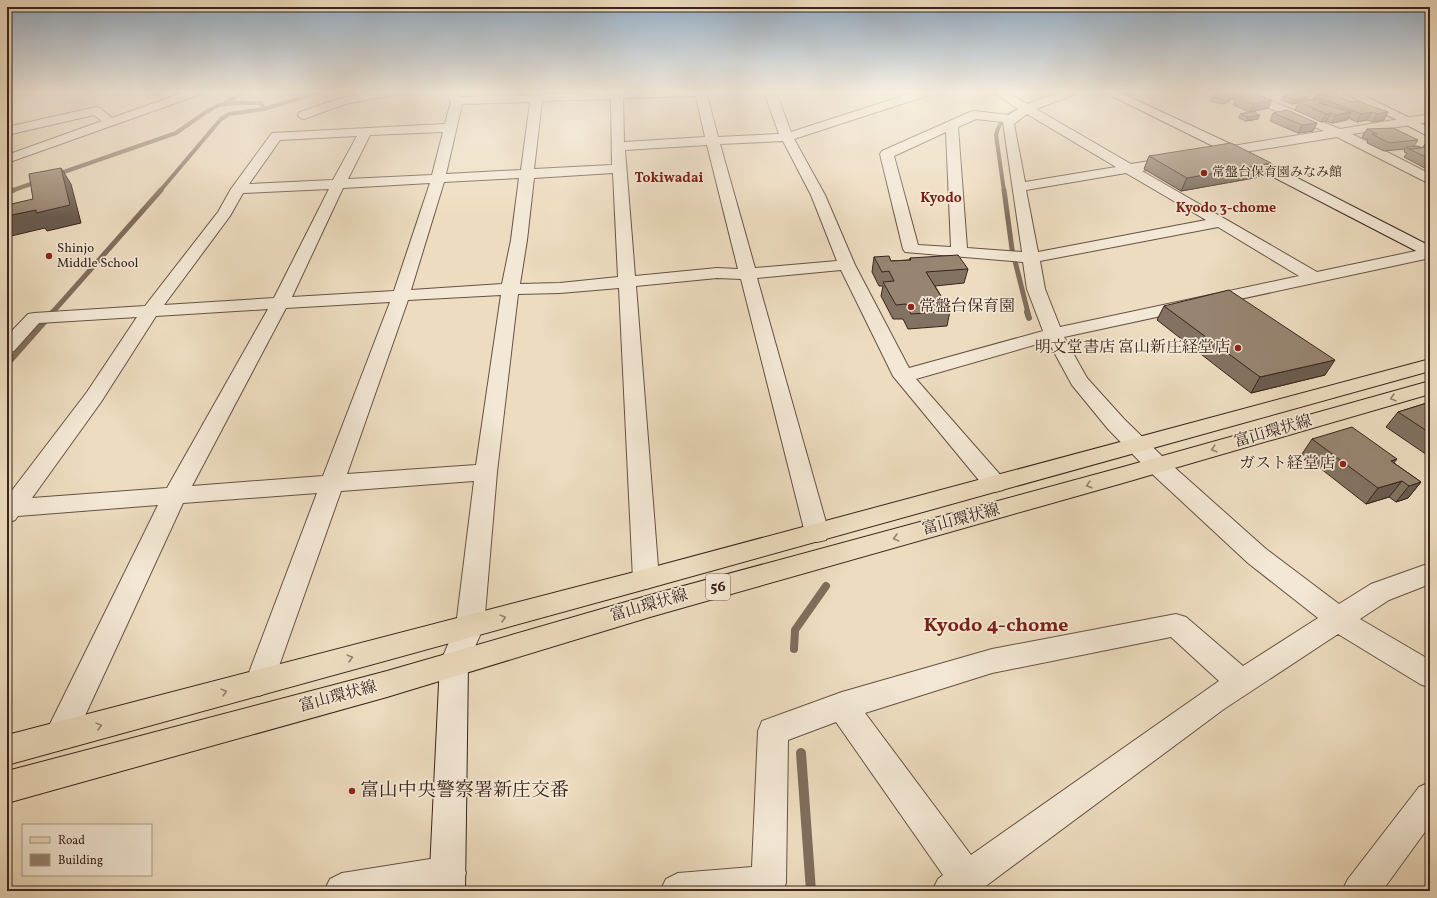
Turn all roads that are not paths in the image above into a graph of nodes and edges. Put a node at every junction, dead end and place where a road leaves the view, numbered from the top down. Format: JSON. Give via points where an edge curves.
{"nodes":[{"id":1,"x":79,"y":134,"type":"edge"},
{"id":2,"x":323,"y":134,"type":"edge"},
{"id":3,"x":364,"y":134,"type":"edge"},
{"id":4,"x":449,"y":134,"type":"edge"},
{"id":5,"x":532,"y":134,"type":"edge"},
{"id":6,"x":618,"y":134,"type":"edge"},
{"id":7,"x":711,"y":134,"type":"edge"},
{"id":8,"x":786,"y":134,"type":"edge"},
{"id":9,"x":797,"y":134,"type":"edge"},
{"id":10,"x":932,"y":134,"type":"edge"},
{"id":11,"x":953,"y":134,"type":"edge"},
{"id":12,"x":1008,"y":134,"type":"edge"},
{"id":13,"x":1069,"y":134,"type":"edge"},
{"id":14,"x":1198,"y":134,"type":"edge"},
{"id":15,"x":1333,"y":134,"type":"edge"},
{"id":16,"x":1341,"y":134,"type":"edge"},
{"id":17,"x":787,"y":137,"type":"junction"},
{"id":18,"x":712,"y":140,"type":"junction"},
{"id":19,"x":618,"y":146,"type":"junction"},
{"id":20,"x":1232,"y":150,"type":"junction"},
{"id":21,"x":1202,"y":156,"type":"edge"},
{"id":22,"x":1188,"y":158,"type":"edge"},
{"id":23,"x":7,"y":159,"type":"edge"},
{"id":24,"x":620,"y":169,"type":"junction"},
{"id":25,"x":1129,"y":169,"type":"junction"},
{"id":26,"x":526,"y":175,"type":"junction"},
{"id":27,"x":438,"y":179,"type":"junction"},
{"id":28,"x":1430,"y":180,"type":"edge"},
{"id":29,"x":338,"y":184,"type":"junction"},
{"id":30,"x":1020,"y":186,"type":"junction"},
{"id":31,"x":238,"y":189,"type":"junction"},
{"id":32,"x":1221,"y":222,"type":"junction"},
{"id":33,"x":1430,"y":252,"type":"edge"},
{"id":34,"x":960,"y":253,"type":"junction"},
{"id":35,"x":1030,"y":258,"type":"junction"},
{"id":36,"x":847,"y":265,"type":"junction"},
{"id":37,"x":749,"y":274,"type":"junction"},
{"id":38,"x":1315,"y":278,"type":"junction"},
{"id":39,"x":627,"y":281,"type":"junction"},
{"id":40,"x":510,"y":289,"type":"junction"},
{"id":41,"x":401,"y":295,"type":"junction"},
{"id":42,"x":280,"y":303,"type":"junction"},
{"id":43,"x":150,"y":312,"type":"junction"},
{"id":44,"x":1053,"y":334,"type":"junction"},
{"id":45,"x":7,"y":347,"type":"edge"},
{"id":46,"x":1430,"y":365,"type":"edge"},
{"id":47,"x":903,"y":376,"type":"junction"},
{"id":48,"x":1430,"y":387,"type":"edge"},
{"id":49,"x":1138,"y":446,"type":"junction"},
{"id":50,"x":1157,"y":465,"type":"junction"},
{"id":51,"x":486,"y":472,"type":"junction"},
{"id":52,"x":332,"y":483,"type":"junction"},
{"id":53,"x":995,"y":484,"type":"junction"},
{"id":54,"x":175,"y":495,"type":"junction"},
{"id":55,"x":9,"y":511,"type":"edge"},
{"id":56,"x":817,"y":533,"type":"junction"},
{"id":57,"x":1430,"y":573,"type":"edge"},
{"id":58,"x":646,"y":579,"type":"junction"},
{"id":59,"x":1339,"y":619,"type":"junction"},
{"id":60,"x":470,"y":626,"type":"junction"},
{"id":61,"x":454,"y":663,"type":"junction"},
{"id":62,"x":1430,"y":675,"type":"edge"},
{"id":63,"x":260,"y":682,"type":"junction"},
{"id":64,"x":1241,"y":682,"type":"junction"},
{"id":65,"x":842,"y":706,"type":"junction"},
{"id":66,"x":60,"y":736,"type":"junction"},
{"id":67,"x":7,"y":750,"type":"edge"},
{"id":68,"x":7,"y":787,"type":"edge"},
{"id":69,"x":1430,"y":798,"type":"edge"},
{"id":70,"x":448,"y":882,"type":"edge"},
{"id":71,"x":959,"y":885,"type":"edge"},
{"id":72,"x":342,"y":891,"type":"edge"},
{"id":73,"x":678,"y":891,"type":"edge"},
{"id":74,"x":1360,"y":891,"type":"edge"}],
"edges":[{"from":1,"to":23,"type":"street"},
{"from":2,"to":31,"type":"street","via":[[276,136]]},
{"from":3,"to":29,"type":"street"},
{"from":4,"to":27,"type":"street"},
{"from":5,"to":26,"type":"street"},
{"from":6,"to":19,"type":"street"},
{"from":7,"to":18,"type":"street"},
{"from":8,"to":17,"type":"street"},
{"from":9,"to":17,"type":"street"},
{"from":10,"to":34,"type":"street","via":[[887,154],[911,249]]},
{"from":11,"to":34,"type":"street"},
{"from":12,"to":30,"type":"street"},
{"from":13,"to":25,"type":"street"},
{"from":14,"to":20,"type":"street"},
{"from":15,"to":20,"type":"street"},
{"from":16,"to":28,"type":"street"},
{"from":17,"to":18,"type":"street"},
{"from":17,"to":36,"type":"street","via":[[818,195]]},
{"from":18,"to":19,"type":"street"},
{"from":18,"to":37,"type":"street"},
{"from":19,"to":24,"type":"street"},
{"from":20,"to":21,"type":"street"},
{"from":20,"to":33,"type":"street"},
{"from":22,"to":25,"type":"street"},
{"from":24,"to":26,"type":"street"},
{"from":24,"to":39,"type":"street"},
{"from":25,"to":30,"type":"street"},
{"from":25,"to":32,"type":"street"},
{"from":26,"to":27,"type":"street"},
{"from":26,"to":40,"type":"street","via":[[519,240]]},
{"from":27,"to":29,"type":"street"},
{"from":27,"to":41,"type":"street"},
{"from":29,"to":31,"type":"street"},
{"from":29,"to":42,"type":"street"},
{"from":30,"to":35,"type":"street"},
{"from":31,"to":43,"type":"street","via":[[225,212]]},
{"from":32,"to":35,"type":"street"},
{"from":32,"to":38,"type":"street"},
{"from":33,"to":38,"type":"street"},
{"from":34,"to":35,"type":"street"},
{"from":35,"to":44,"type":"street","via":[[1036,289]]},
{"from":36,"to":37,"type":"street"},
{"from":36,"to":47,"type":"street"},
{"from":37,"to":39,"type":"street","via":[[717,273]]},
{"from":37,"to":56,"type":"street"},
{"from":38,"to":44,"type":"street"},
{"from":39,"to":40,"type":"street","via":[[560,288]]},
{"from":39,"to":58,"type":"street"},
{"from":40,"to":41,"type":"street"},
{"from":40,"to":51,"type":"street"},
{"from":41,"to":42,"type":"street"},
{"from":41,"to":52,"type":"street"},
{"from":42,"to":43,"type":"street"},
{"from":42,"to":54,"type":"street"},
{"from":43,"to":45,"type":"street","via":[[34,318]]},
{"from":43,"to":55,"type":"street","via":[[94,397]]},
{"from":44,"to":47,"type":"street"},
{"from":44,"to":49,"type":"street","via":[[1079,381]]},
{"from":46,"to":49,"type":"main road","name":"富山環状線","number":"56"},
{"from":47,"to":53,"type":"street"},
{"from":48,"to":50,"type":"main road","name":"富山環状線","number":"56","one_way":true},
{"from":49,"to":50,"type":"street"},
{"from":49,"to":53,"type":"main road","name":"富山環状線","number":"56"},
{"from":50,"to":59,"type":"street","via":[[1257,556]]},
{"from":50,"to":61,"type":"main road","name":"富山環状線","number":"56","one_way":true},
{"from":51,"to":52,"type":"street"},
{"from":51,"to":60,"type":"street"},
{"from":52,"to":54,"type":"street"},
{"from":52,"to":63,"type":"street"},
{"from":53,"to":56,"type":"main road","name":"富山環状線","number":"56"},
{"from":54,"to":55,"type":"street"},
{"from":54,"to":66,"type":"street"},
{"from":56,"to":58,"type":"main road","name":"富山環状線","number":"56"},
{"from":57,"to":59,"type":"street","via":[[1380,592]]},
{"from":60,"to":58,"type":"main road","name":"富山環状線","number":"56","one_way":true},
{"from":59,"to":62,"type":"street"},
{"from":59,"to":64,"type":"street"},
{"from":60,"to":61,"type":"street"},
{"from":63,"to":60,"type":"main road","name":"富山環状線","number":"56","one_way":true},
{"from":61,"to":68,"type":"main road","name":"富山環状線","number":"56","via":[[387,684]]},
{"from":61,"to":70,"type":"street"},
{"from":66,"to":63,"type":"main road","name":"富山環状線","number":"56","one_way":true},
{"from":64,"to":65,"type":"street","via":[[1176,625],[992,661]]},
{"from":64,"to":71,"type":"street"},
{"from":65,"to":71,"type":"street"},
{"from":65,"to":73,"type":"street","via":[[773,731],[769,883]]},
{"from":66,"to":67,"type":"main road","name":"富山環状線","number":"56"},
{"from":69,"to":74,"type":"street"},
{"from":70,"to":72,"type":"street"}]}
